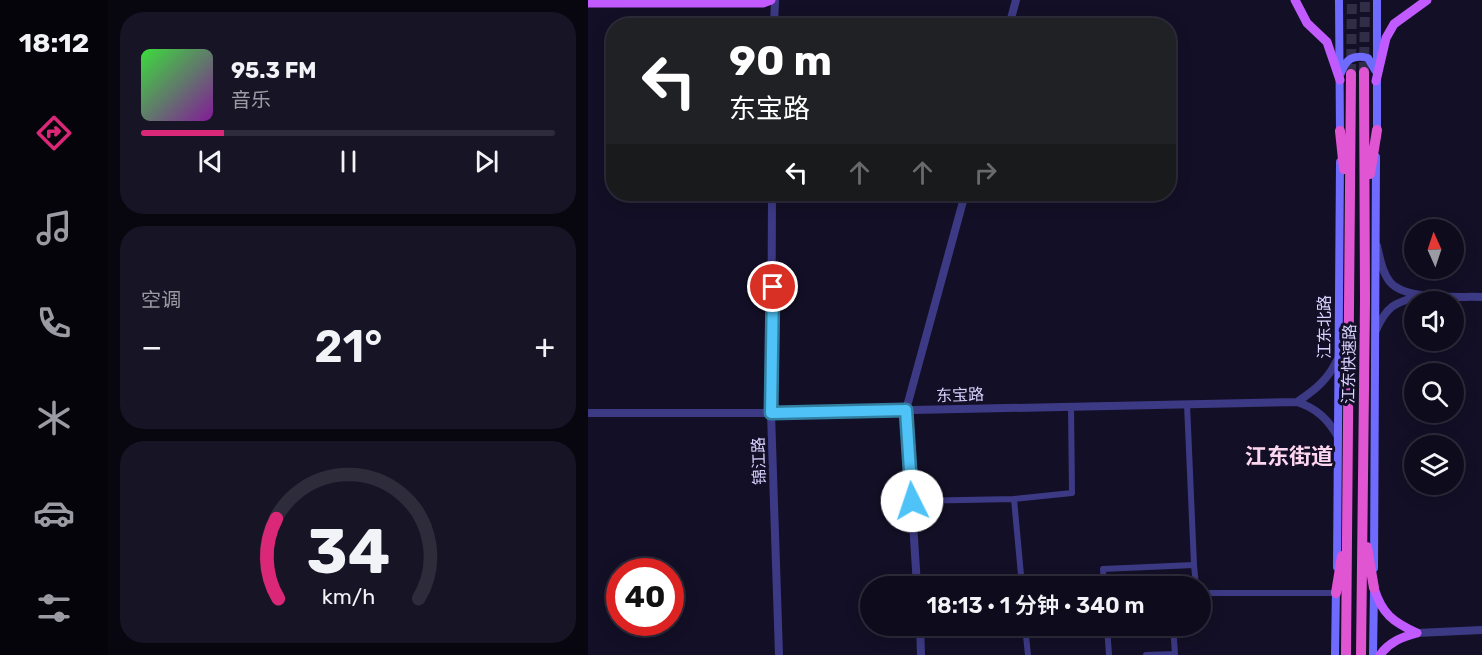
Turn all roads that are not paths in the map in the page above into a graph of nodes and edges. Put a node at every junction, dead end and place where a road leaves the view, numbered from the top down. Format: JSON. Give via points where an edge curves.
{"nodes":[{"id":1,"x":773,"y":0,"type":"edge"},
{"id":2,"x":1016,"y":0,"type":"edge"},
{"id":3,"x":1295,"y":0,"type":"edge"},
{"id":4,"x":1339,"y":0,"type":"edge"},
{"id":5,"x":1377,"y":0,"type":"edge"},
{"id":6,"x":1427,"y":0,"type":"edge"},
{"id":7,"x":588,"y":3,"type":"edge"},
{"id":8,"x":774,"y":18,"type":"edge"},
{"id":9,"x":1011,"y":18,"type":"edge"},
{"id":10,"x":1365,"y":72,"type":"tunnel mouth"},
{"id":11,"x":1343,"y":76,"type":"junction"},
{"id":12,"x":1377,"y":77,"type":"junction"},
{"id":13,"x":1377,"y":129,"type":"junction"},
{"id":14,"x":1340,"y":130,"type":"junction"},
{"id":15,"x":772,"y":201,"type":"edge"},
{"id":16,"x":963,"y":201,"type":"edge"},
{"id":17,"x":1350,"y":213,"type":"junction"},
{"id":18,"x":1365,"y":213,"type":"junction"},
{"id":19,"x":1376,"y":246,"type":"junction"},
{"id":20,"x":1405,"y":291,"type":"edge"},
{"id":21,"x":1464,"y":296,"type":"edge"},
{"id":22,"x":1482,"y":297,"type":"edge"},
{"id":23,"x":1404,"y":301,"type":"edge"},
{"id":24,"x":1376,"y":330,"type":"junction"},
{"id":25,"x":1339,"y":355,"type":"junction"},
{"id":26,"x":1297,"y":402,"type":"junction"},
{"id":27,"x":1187,"y":404,"type":"junction"},
{"id":28,"x":1071,"y":406,"type":"junction"},
{"id":29,"x":906,"y":410,"type":"junction"},
{"id":30,"x":588,"y":413,"type":"edge"},
{"id":31,"x":771,"y":413,"type":"junction"},
{"id":32,"x":1338,"y":437,"type":"junction"},
{"id":33,"x":1014,"y":499,"type":"junction"},
{"id":34,"x":912,"y":501,"type":"junction"},
{"id":35,"x":1348,"y":514,"type":"junction"},
{"id":36,"x":1363,"y":515,"type":"junction"},
{"id":37,"x":1194,"y":565,"type":"junction"},
{"id":38,"x":916,"y":576,"type":"edge"},
{"id":39,"x":1021,"y":576,"type":"edge"},
{"id":40,"x":1103,"y":576,"type":"edge"},
{"id":41,"x":1195,"y":576,"type":"edge"},
{"id":42,"x":1374,"y":588,"type":"junction"},
{"id":43,"x":1211,"y":593,"type":"edge"},
{"id":44,"x":1336,"y":593,"type":"junction"},
{"id":45,"x":1482,"y":630,"type":"edge"},
{"id":46,"x":1417,"y":633,"type":"junction"},
{"id":47,"x":920,"y":636,"type":"edge"},
{"id":48,"x":1026,"y":636,"type":"edge"},
{"id":49,"x":1107,"y":636,"type":"edge"},
{"id":50,"x":1173,"y":636,"type":"edge"},
{"id":51,"x":779,"y":655,"type":"edge"},
{"id":52,"x":921,"y":655,"type":"edge"},
{"id":53,"x":1028,"y":655,"type":"edge"},
{"id":54,"x":1108,"y":655,"type":"edge"},
{"id":55,"x":1146,"y":655,"type":"edge"},
{"id":56,"x":1335,"y":655,"type":"edge"},
{"id":57,"x":1346,"y":655,"type":"edge"},
{"id":58,"x":1361,"y":655,"type":"edge"},
{"id":59,"x":1373,"y":655,"type":"edge"},
{"id":60,"x":1380,"y":655,"type":"edge"}],
"edges":[{"from":1,"to":7,"type":"main road"},
{"from":1,"to":8,"type":"street"},
{"from":2,"to":9,"type":"street"},
{"from":3,"to":11,"type":"main road","via":[[1307,23],[1327,42]]},
{"from":4,"to":11,"type":"main road","name":"江东北路"},
{"from":5,"to":12,"type":"main road"},
{"from":6,"to":12,"type":"main road","via":[[1394,24],[1386,38]]},
{"from":10,"to":18,"type":"highway","name":"江东快速路"},
{"from":11,"to":12,"type":"main road","via":[[1347,60],[1355,57],[1368,58]]},
{"from":11,"to":14,"type":"main road","name":"江东北路"},
{"from":11,"to":17,"type":"highway","name":"江东快速路"},
{"from":12,"to":13,"type":"main road"},
{"from":13,"to":18,"type":"highway"},
{"from":13,"to":19,"type":"main road"},
{"from":14,"to":17,"type":"highway"},
{"from":14,"to":25,"type":"main road","name":"江东北路"},
{"from":15,"to":31,"type":"street","name":"锦江路"},
{"from":16,"to":29,"type":"street"},
{"from":17,"to":35,"type":"highway","name":"江东快速路"},
{"from":18,"to":36,"type":"highway","name":"江东快速路"},
{"from":19,"to":20,"type":"street","via":[[1391,283]]},
{"from":19,"to":24,"type":"main road"},
{"from":21,"to":22,"type":"street"},
{"from":23,"to":24,"type":"street","via":[[1384,313]]},
{"from":24,"to":42,"type":"main road"},
{"from":25,"to":26,"type":"street","via":[[1332,372]]},
{"from":25,"to":32,"type":"main road","name":"江东北路"},
{"from":26,"to":27,"type":"street","name":"东宝路"},
{"from":26,"to":32,"type":"street","via":[[1330,422]]},
{"from":27,"to":28,"type":"street","name":"东宝路"},
{"from":27,"to":37,"type":"street"},
{"from":28,"to":29,"type":"street","name":"东宝路"},
{"from":28,"to":33,"type":"street","via":[[1072,494]]},
{"from":29,"to":31,"type":"street","name":"东宝路"},
{"from":29,"to":34,"type":"street"},
{"from":30,"to":31,"type":"street","name":"东宝路"},
{"from":31,"to":51,"type":"street","name":"锦江路"},
{"from":32,"to":44,"type":"main road","name":"江东北路"},
{"from":33,"to":34,"type":"street"},
{"from":33,"to":39,"type":"street"},
{"from":34,"to":38,"type":"street"},
{"from":35,"to":44,"type":"highway"},
{"from":35,"to":57,"type":"highway","name":"江东快速路"},
{"from":36,"to":42,"type":"highway"},
{"from":36,"to":58,"type":"highway","name":"江东快速路"},
{"from":37,"to":40,"type":"street","via":[[1103,568]]},
{"from":37,"to":41,"type":"street"},
{"from":42,"to":46,"type":"main road","via":[[1390,620]]},
{"from":42,"to":59,"type":"main road"},
{"from":43,"to":44,"type":"street"},
{"from":44,"to":56,"type":"main road","name":"江东北路"},
{"from":45,"to":46,"type":"street"},
{"from":46,"to":60,"type":"main road","via":[[1397,639]]},
{"from":47,"to":52,"type":"street"},
{"from":48,"to":53,"type":"street"},
{"from":49,"to":54,"type":"street"},
{"from":50,"to":55,"type":"street","via":[[1174,654]]}]}
